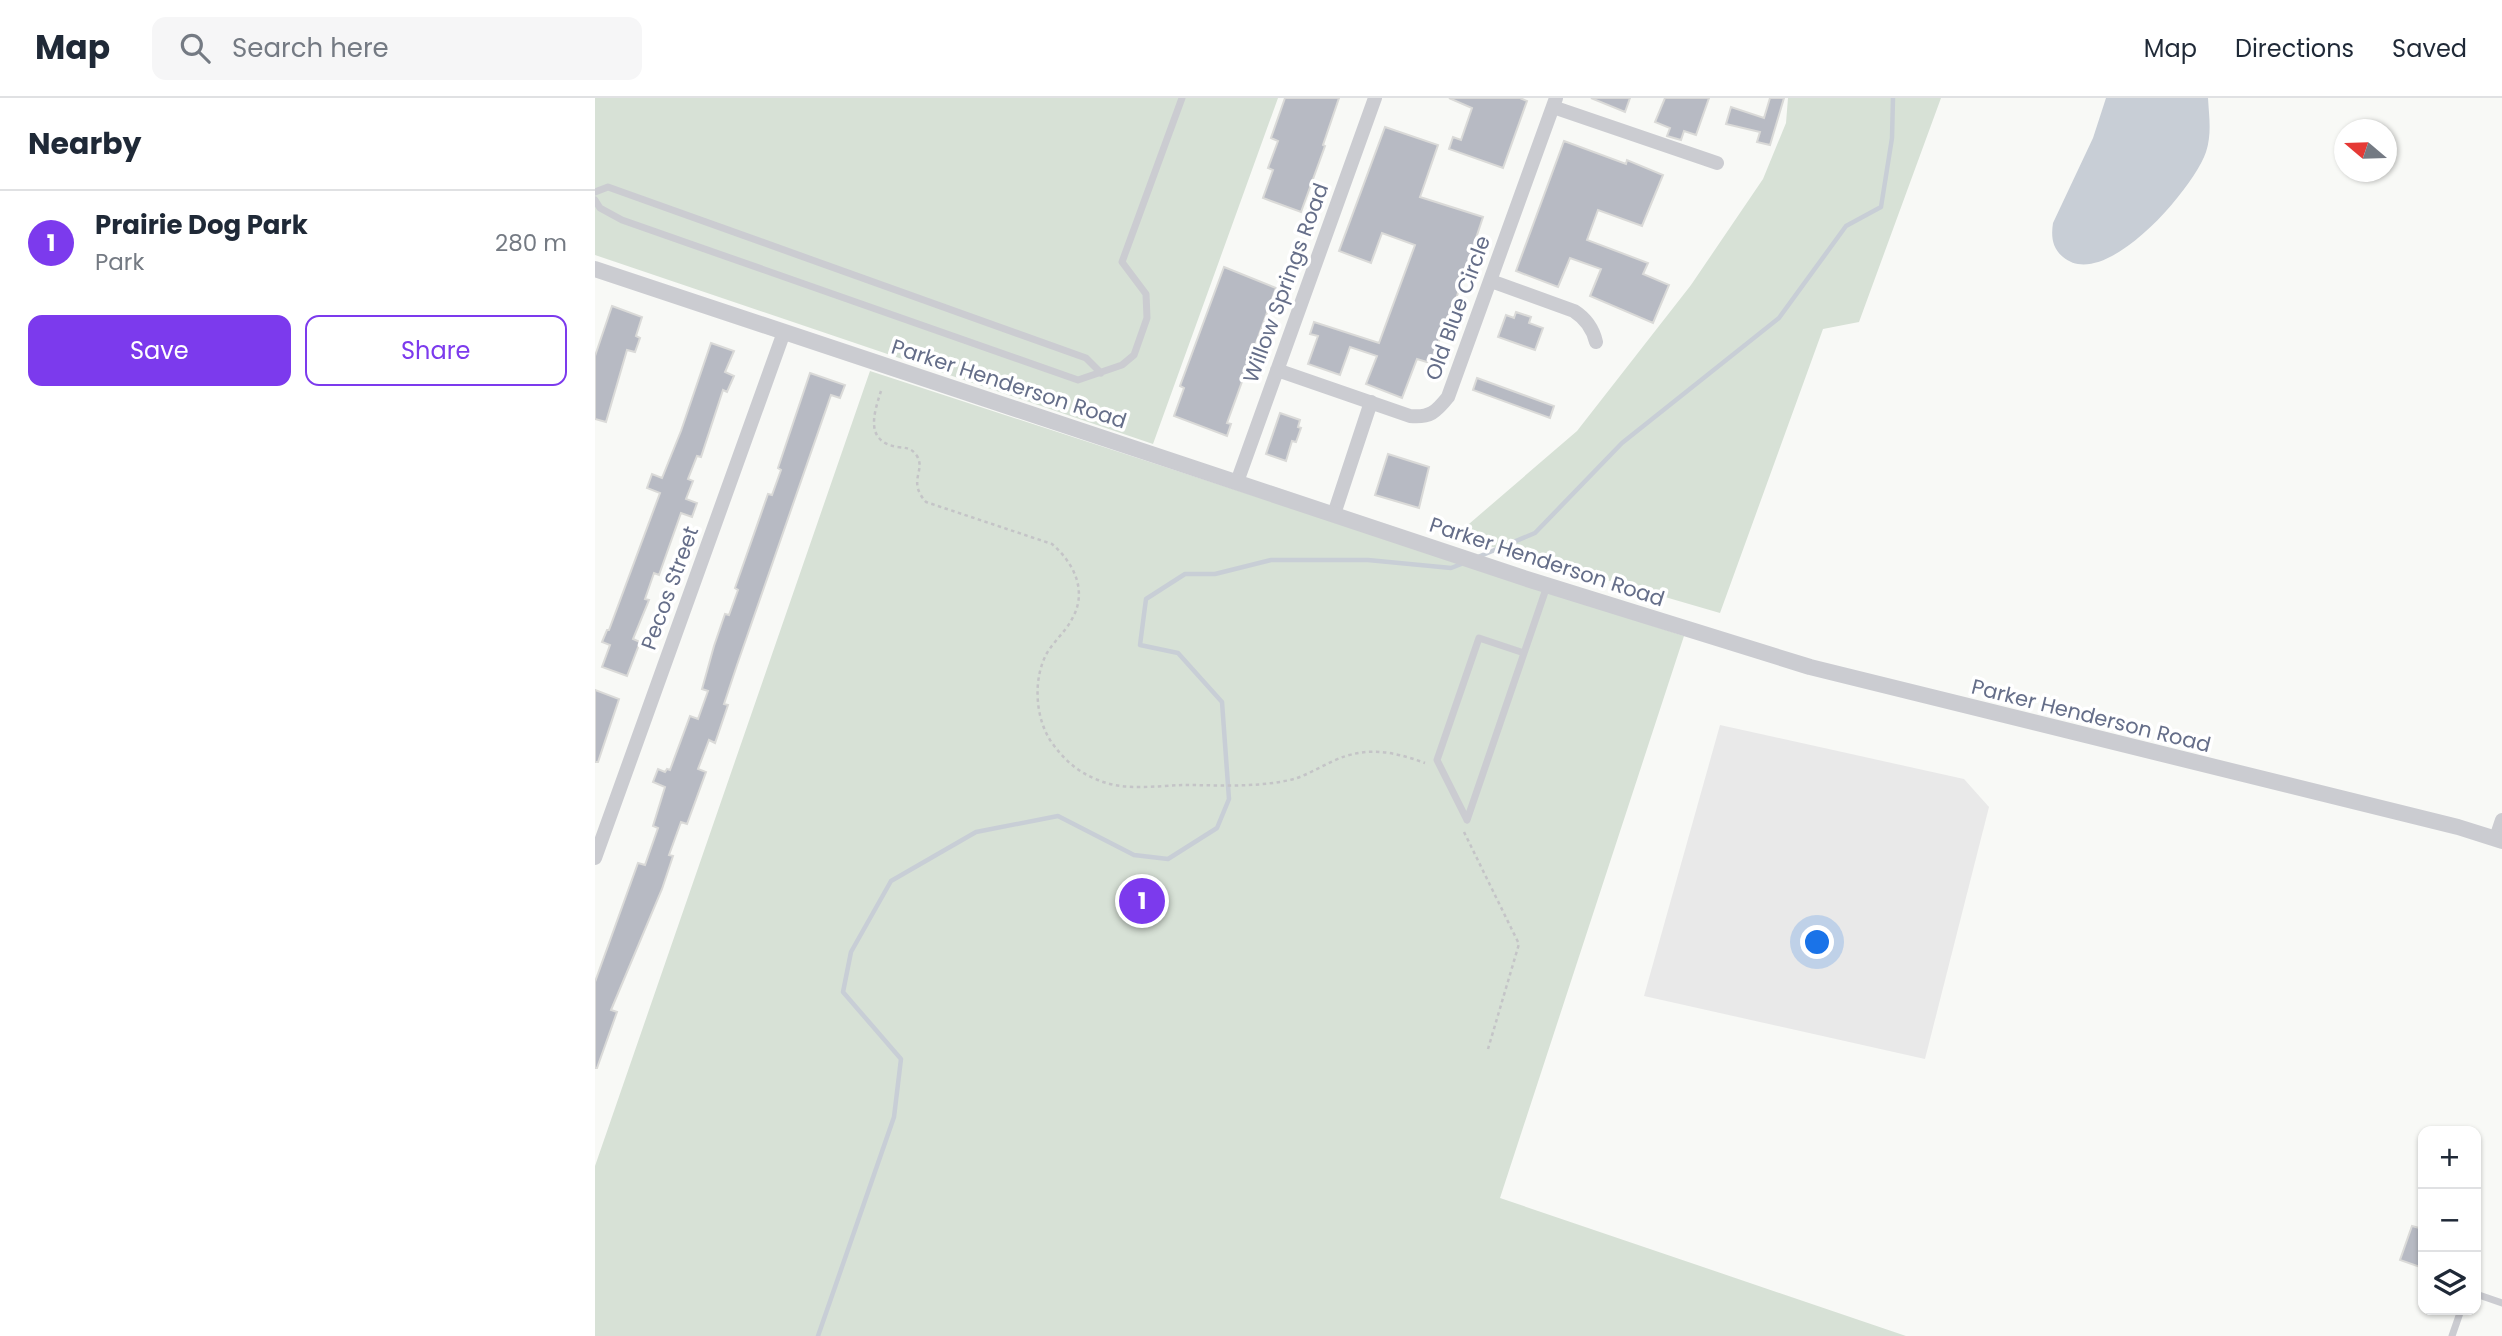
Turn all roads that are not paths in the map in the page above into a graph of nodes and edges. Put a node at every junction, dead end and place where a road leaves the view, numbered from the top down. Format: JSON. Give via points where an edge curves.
{"nodes":[{"id":1,"x":1182,"y":98,"type":"edge"},
{"id":2,"x":1374,"y":98,"type":"edge"},
{"id":3,"x":1555,"y":102,"type":"edge"},
{"id":4,"x":1717,"y":163,"type":"dead end"},
{"id":5,"x":595,"y":192,"type":"edge"},
{"id":6,"x":595,"y":200,"type":"edge"},
{"id":7,"x":595,"y":269,"type":"edge"},
{"id":8,"x":1491,"y":281,"type":"junction"},
{"id":9,"x":784,"y":332,"type":"junction"},
{"id":10,"x":1596,"y":342,"type":"dead end"},
{"id":11,"x":1277,"y":370,"type":"junction"},
{"id":12,"x":1101,"y":373,"type":"junction"},
{"id":13,"x":1371,"y":402,"type":"junction"},
{"id":14,"x":1237,"y":482,"type":"junction"},
{"id":15,"x":1334,"y":514,"type":"junction"},
{"id":16,"x":1547,"y":585,"type":"junction"},
{"id":17,"x":1524,"y":653,"type":"junction"},
{"id":18,"x":2502,"y":820,"type":"edge"},
{"id":19,"x":2499,"y":840,"type":"edge"},
{"id":20,"x":595,"y":858,"type":"edge"},
{"id":21,"x":2481,"y":1296,"type":"edge"},
{"id":22,"x":2502,"y":1303,"type":"edge"},
{"id":23,"x":2459,"y":1315,"type":"edge"},
{"id":24,"x":2452,"y":1336,"type":"edge"}],
"edges":[{"from":1,"to":12,"type":"lane","via":[[1122,262],[1146,294],[1147,318],[1134,355]]},
{"from":2,"to":11,"type":"street","name":"Willow Springs Road"},
{"from":3,"to":4,"type":"street"},
{"from":3,"to":8,"type":"street","name":"Old Blue Circle"},
{"from":5,"to":12,"type":"lane","via":[[608,187],[1086,358]]},
{"from":6,"to":12,"type":"lane","via":[[622,220],[1078,380]]},
{"from":7,"to":9,"type":"street","name":"Parker Henderson Road"},
{"from":8,"to":10,"type":"street","via":[[1574,311],[1584,317]]},
{"from":8,"to":13,"type":"street","name":"Old Blue Circle","via":[[1448,397],[1438,410],[1423,417],[1410,416]]},
{"from":9,"to":14,"type":"street","name":"Parker Henderson Road"},
{"from":9,"to":20,"type":"street","name":"Pecos Street"},
{"from":11,"to":13,"type":"street","name":"Old Blue Circle"},
{"from":11,"to":14,"type":"street","name":"Willow Springs Road"},
{"from":13,"to":15,"type":"street"},
{"from":14,"to":15,"type":"street","name":"Parker Henderson Road"},
{"from":15,"to":16,"type":"street","name":"Parker Henderson Road"},
{"from":16,"to":17,"type":"lane"},
{"from":16,"to":19,"type":"street","name":"Parker Henderson Road","via":[[1810,667]]},
{"from":17,"to":17,"type":"lane","via":[[1490,751],[1467,820],[1437,760],[1479,638]]},
{"from":18,"to":19,"type":"street"},
{"from":21,"to":22,"type":"lane"},
{"from":23,"to":24,"type":"lane"}]}
